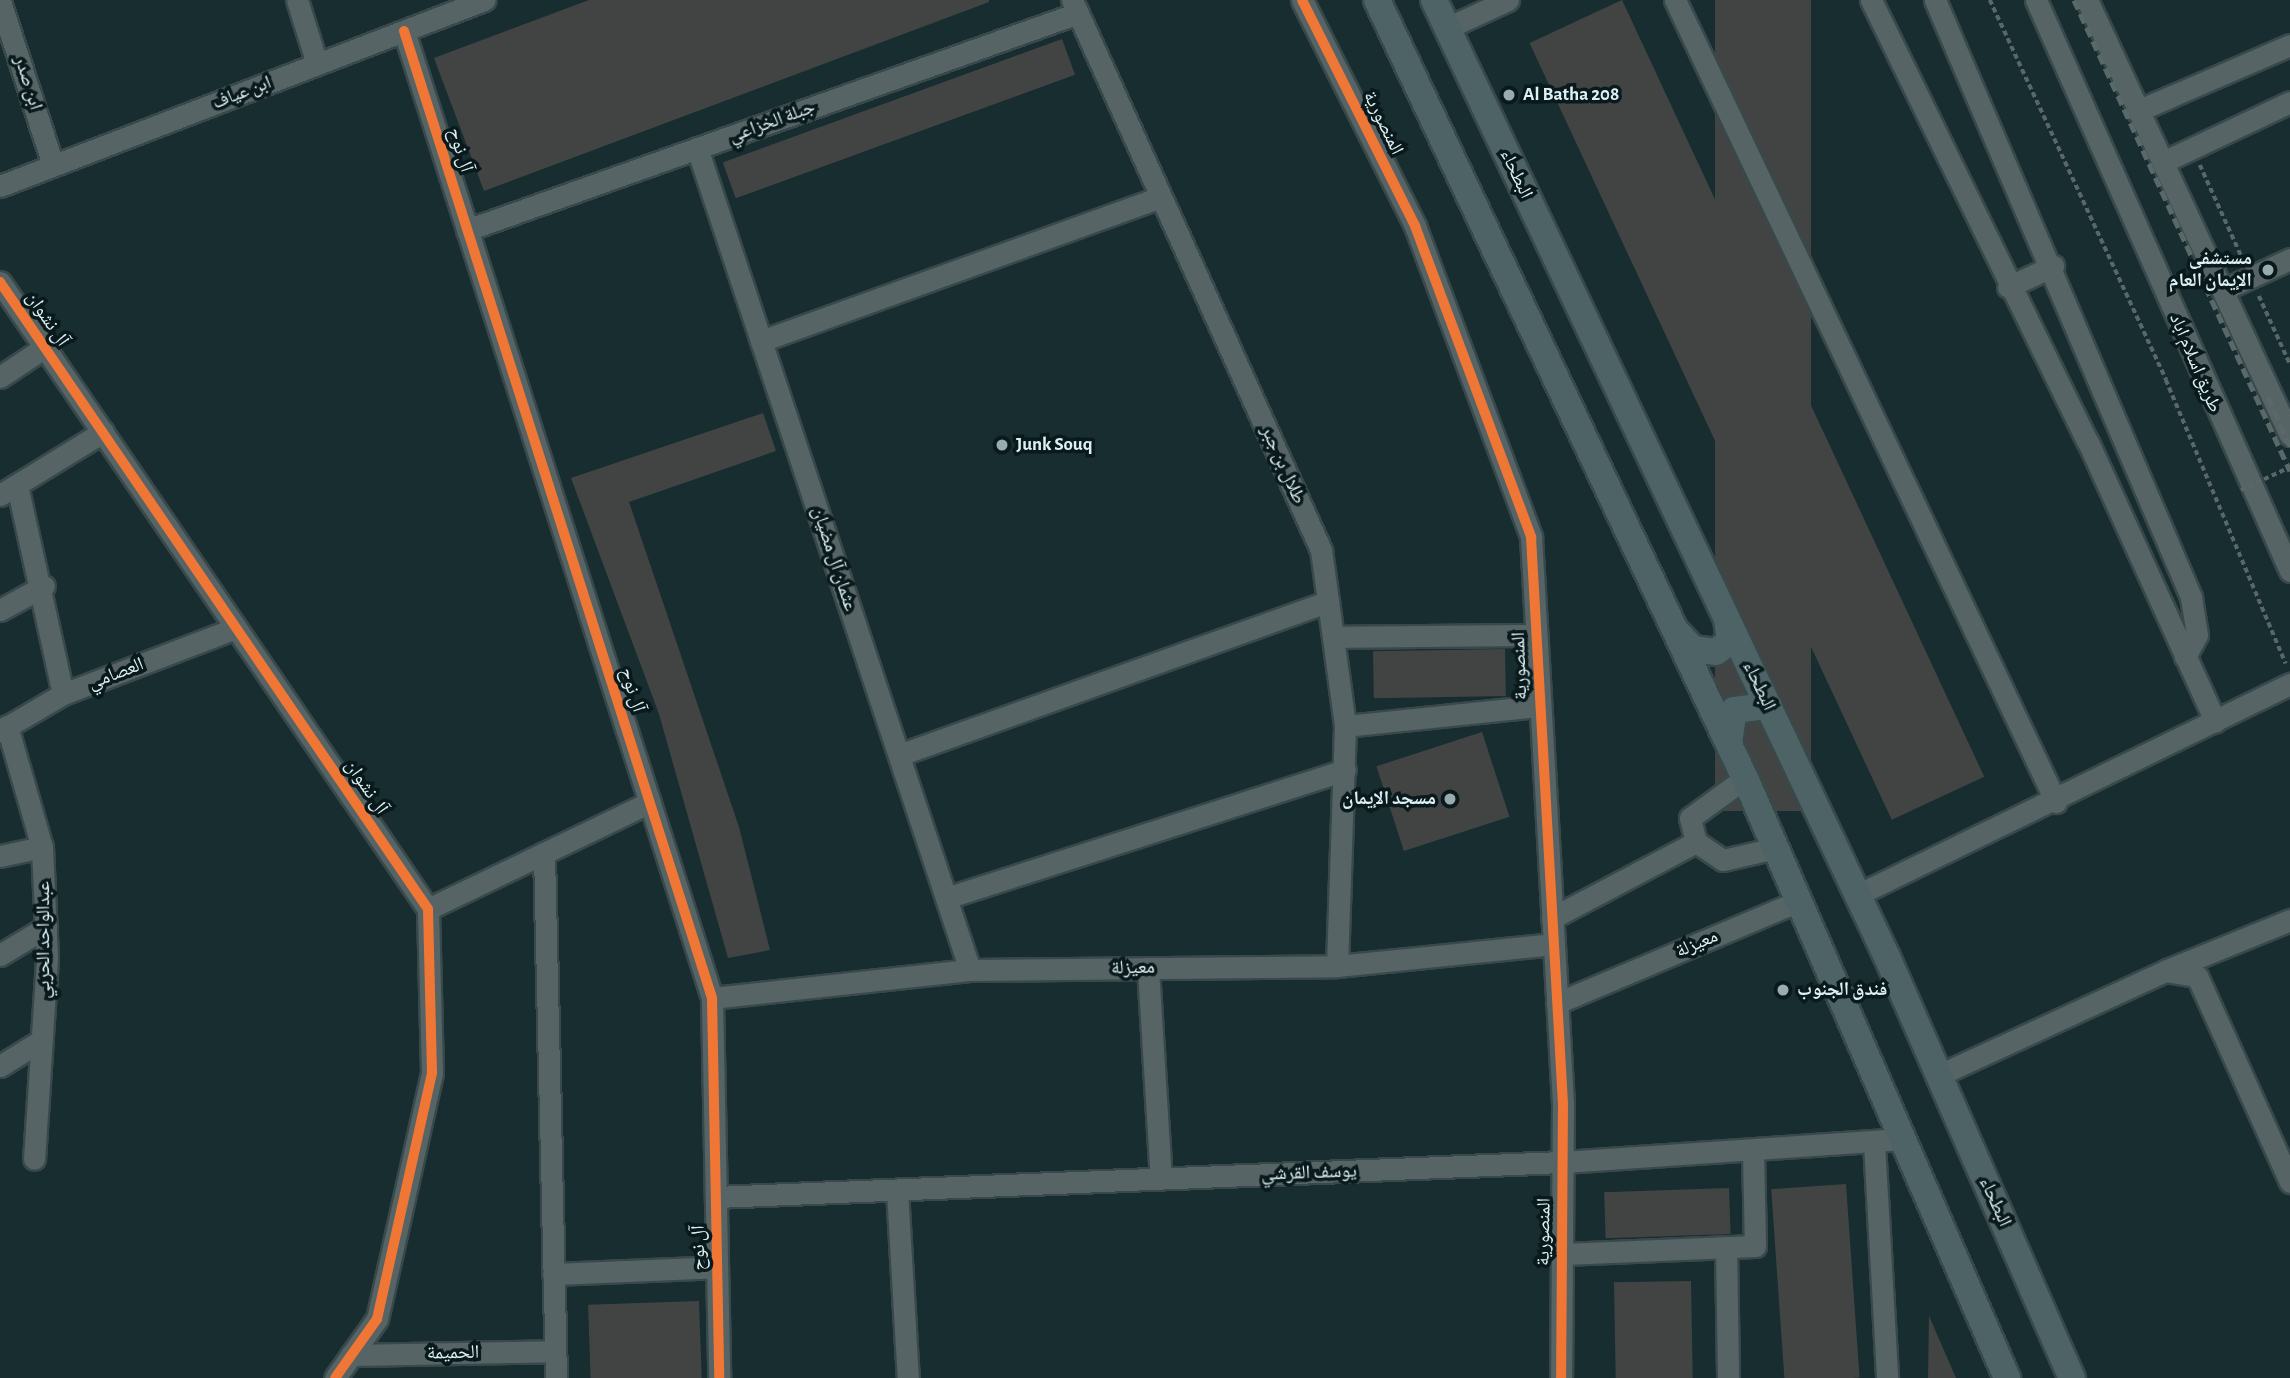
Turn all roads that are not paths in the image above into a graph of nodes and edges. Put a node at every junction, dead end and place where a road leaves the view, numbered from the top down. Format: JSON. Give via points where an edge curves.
{"nodes":[{"id":1,"x":297,"y":0,"type":"edge"},
{"id":2,"x":484,"y":0,"type":"edge"},
{"id":3,"x":1302,"y":0,"type":"edge"},
{"id":4,"x":1377,"y":0,"type":"edge"},
{"id":5,"x":1434,"y":0,"type":"edge"},
{"id":6,"x":1508,"y":0,"type":"edge"},
{"id":7,"x":1675,"y":0,"type":"edge"},
{"id":8,"x":1871,"y":0,"type":"edge"},
{"id":9,"x":1935,"y":0,"type":"edge"},
{"id":10,"x":2036,"y":0,"type":"edge"},
{"id":11,"x":2087,"y":0,"type":"edge"},
{"id":12,"x":0,"y":1,"type":"edge"},
{"id":13,"x":1075,"y":6,"type":"edge"},
{"id":14,"x":1447,"y":29,"type":"junction"},
{"id":15,"x":404,"y":31,"type":"junction"},
{"id":16,"x":2290,"y":44,"type":"edge"},
{"id":17,"x":10,"y":60,"type":"edge"},
{"id":18,"x":317,"y":64,"type":"junction"},
{"id":19,"x":2290,"y":102,"type":"edge"},
{"id":20,"x":2137,"y":111,"type":"junction"},
{"id":21,"x":697,"y":148,"type":"junction"},
{"id":22,"x":2163,"y":162,"type":"junction"},
{"id":23,"x":53,"y":165,"type":"junction"},
{"id":24,"x":4,"y":185,"type":"edge"},
{"id":25,"x":1161,"y":197,"type":"junction"},
{"id":26,"x":467,"y":230,"type":"junction"},
{"id":27,"x":2290,"y":259,"type":"edge"},
{"id":28,"x":2053,"y":267,"type":"junction"},
{"id":29,"x":0,"y":282,"type":"edge"},
{"id":30,"x":2008,"y":288,"type":"junction"},
{"id":31,"x":2223,"y":290,"type":"junction"},
{"id":32,"x":761,"y":341,"type":"junction"},
{"id":33,"x":45,"y":347,"type":"junction"},
{"id":34,"x":0,"y":377,"type":"edge"},
{"id":35,"x":2289,"y":430,"type":"edge"},
{"id":36,"x":103,"y":432,"type":"junction"},
{"id":37,"x":8,"y":490,"type":"edge"},
{"id":38,"x":2290,"y":571,"type":"edge"},
{"id":39,"x":44,"y":586,"type":"junction"},
{"id":40,"x":1328,"y":601,"type":"junction"},
{"id":41,"x":0,"y":610,"type":"edge"},
{"id":42,"x":1727,"y":619,"type":"junction"},
{"id":43,"x":236,"y":628,"type":"junction"},
{"id":44,"x":1675,"y":629,"type":"junction"},
{"id":45,"x":1536,"y":635,"type":"junction"},
{"id":46,"x":1333,"y":638,"type":"junction"},
{"id":47,"x":2185,"y":657,"type":"junction"},
{"id":48,"x":2290,"y":684,"type":"edge"},
{"id":49,"x":64,"y":694,"type":"junction"},
{"id":50,"x":1539,"y":706,"type":"junction"},
{"id":51,"x":1769,"y":706,"type":"junction"},
{"id":52,"x":2216,"y":721,"type":"junction"},
{"id":53,"x":1345,"y":726,"type":"junction"},
{"id":54,"x":4,"y":729,"type":"edge"},
{"id":55,"x":1730,"y":744,"type":"junction"},
{"id":56,"x":899,"y":755,"type":"junction"},
{"id":57,"x":1345,"y":771,"type":"junction"},
{"id":58,"x":1745,"y":778,"type":"junction"},
{"id":59,"x":650,"y":802,"type":"junction"},
{"id":60,"x":2056,"y":802,"type":"junction"},
{"id":61,"x":1696,"y":842,"type":"junction"},
{"id":62,"x":42,"y":847,"type":"junction"},
{"id":63,"x":1776,"y":848,"type":"junction"},
{"id":64,"x":544,"y":853,"type":"junction"},
{"id":65,"x":0,"y":856,"type":"edge"},
{"id":66,"x":1857,"y":895,"type":"junction"},
{"id":67,"x":946,"y":898,"type":"junction"},
{"id":68,"x":1799,"y":901,"type":"junction"},
{"id":69,"x":428,"y":909,"type":"junction"},
{"id":70,"x":1552,"y":918,"type":"junction"},
{"id":71,"x":2290,"y":920,"type":"edge"},
{"id":72,"x":46,"y":927,"type":"junction"},
{"id":73,"x":1554,"y":944,"type":"junction"},
{"id":74,"x":0,"y":955,"type":"edge"},
{"id":75,"x":1337,"y":967,"type":"junction"},
{"id":76,"x":1148,"y":968,"type":"junction"},
{"id":77,"x":970,"y":970,"type":"junction"},
{"id":78,"x":2165,"y":971,"type":"junction"},
{"id":79,"x":712,"y":998,"type":"junction"},
{"id":80,"x":1557,"y":1003,"type":"junction"},
{"id":81,"x":42,"y":1040,"type":"junction"},
{"id":82,"x":0,"y":1066,"type":"edge"},
{"id":83,"x":1939,"y":1075,"type":"junction"},
{"id":84,"x":1902,"y":1139,"type":"junction"},
{"id":85,"x":1874,"y":1143,"type":"junction"},
{"id":86,"x":1753,"y":1150,"type":"junction"},
{"id":87,"x":34,"y":1159,"type":"dead end"},
{"id":88,"x":1563,"y":1162,"type":"junction"},
{"id":89,"x":1161,"y":1179,"type":"junction"},
{"id":90,"x":2290,"y":1182,"type":"edge"},
{"id":91,"x":897,"y":1190,"type":"junction"},
{"id":92,"x":716,"y":1197,"type":"junction"},
{"id":93,"x":1726,"y":1247,"type":"junction"},
{"id":94,"x":1562,"y":1254,"type":"junction"},
{"id":95,"x":717,"y":1267,"type":"junction"},
{"id":96,"x":553,"y":1274,"type":"junction"},
{"id":97,"x":555,"y":1351,"type":"junction"},
{"id":98,"x":351,"y":1355,"type":"junction"},
{"id":99,"x":335,"y":1378,"type":"edge"},
{"id":100,"x":556,"y":1378,"type":"edge"},
{"id":101,"x":719,"y":1378,"type":"edge"},
{"id":102,"x":908,"y":1378,"type":"edge"},
{"id":103,"x":1561,"y":1378,"type":"edge"},
{"id":104,"x":1728,"y":1378,"type":"edge"},
{"id":105,"x":1887,"y":1378,"type":"edge"},
{"id":106,"x":2007,"y":1378,"type":"edge"},
{"id":107,"x":2072,"y":1378,"type":"edge"}],
"edges":[{"from":1,"to":18,"type":"street"},
{"from":2,"to":15,"type":"street","name":"ابن عياف"},
{"from":3,"to":45,"type":"street","name":"المنصورية","via":[[1415,226],[1531,537]]},
{"from":4,"to":44,"type":"main road"},
{"from":5,"to":14,"type":"main road","name":"البطحاء"},
{"from":6,"to":14,"type":"street"},
{"from":7,"to":60,"type":"street"},
{"from":8,"to":30,"type":"street"},
{"from":9,"to":28,"type":"street"},
{"from":10,"to":38,"type":"street","name":"طريق اسلام اباد"},
{"from":11,"to":20,"type":"street"},
{"from":12,"to":17,"type":"street","name":"ابن صدر"},
{"from":13,"to":21,"type":"street","name":"جبلة الخزاعي"},
{"from":13,"to":25,"type":"street","name":"طلال بن جبر"},
{"from":14,"to":42,"type":"main road","name":"البطحاء"},
{"from":15,"to":18,"type":"street","name":"ابن عياف"},
{"from":15,"to":26,"type":"street","name":"آل نوح"},
{"from":16,"to":20,"type":"street"},
{"from":17,"to":23,"type":"street","name":"ابن صدر"},
{"from":18,"to":23,"type":"street","name":"ابن عياف"},
{"from":19,"to":22,"type":"street"},
{"from":20,"to":22,"type":"street"},
{"from":21,"to":26,"type":"street","name":"جبلة الخزاعي"},
{"from":21,"to":32,"type":"street","name":"عثمان آل مضيان"},
{"from":22,"to":31,"type":"street"},
{"from":23,"to":24,"type":"street","name":"ابن عياف"},
{"from":25,"to":32,"type":"street"},
{"from":25,"to":40,"type":"street","name":"طلال بن جبر","via":[[1321,550]]},
{"from":26,"to":59,"type":"street","name":"آل نوح"},
{"from":27,"to":31,"type":"street"},
{"from":28,"to":30,"type":"street"},
{"from":28,"to":47,"type":"street","via":[[2191,597],[2197,635]]},
{"from":29,"to":33,"type":"street","name":"آل نشوان"},
{"from":30,"to":47,"type":"street","via":[[2088,442]]},
{"from":31,"to":35,"type":"street"},
{"from":32,"to":56,"type":"street","name":"عثمان آل مضيان"},
{"from":33,"to":34,"type":"street"},
{"from":33,"to":36,"type":"street","name":"آل نشوان"},
{"from":36,"to":37,"type":"street"},
{"from":36,"to":43,"type":"street","name":"آل نشوان"},
{"from":37,"to":39,"type":"street"},
{"from":39,"to":41,"type":"street"},
{"from":39,"to":49,"type":"street"},
{"from":40,"to":46,"type":"street","name":"طلال بن جبر"},
{"from":40,"to":56,"type":"street"},
{"from":42,"to":44,"type":"main road","via":[[1730,641],[1716,652],[1693,649]]},
{"from":42,"to":51,"type":"main road","name":"البطحاء"},
{"from":43,"to":49,"type":"street","name":"العصامي"},
{"from":43,"to":69,"type":"street","name":"آل نشوان"},
{"from":44,"to":55,"type":"main road"},
{"from":45,"to":46,"type":"street"},
{"from":45,"to":50,"type":"street","name":"المنصورية"},
{"from":46,"to":53,"type":"street","name":"طلال بن جبر"},
{"from":47,"to":52,"type":"street"},
{"from":48,"to":52,"type":"street"},
{"from":49,"to":54,"type":"street","name":"العصامي"},
{"from":50,"to":53,"type":"street"},
{"from":50,"to":70,"type":"street","name":"المنصورية"},
{"from":51,"to":55,"type":"main road","via":[[1734,710]]},
{"from":51,"to":66,"type":"main road","name":"البطحاء"},
{"from":52,"to":60,"type":"street"},
{"from":53,"to":57,"type":"street","name":"طلال بن جبر"},
{"from":54,"to":62,"type":"street","name":"عبدالواحد الحربي"},
{"from":55,"to":58,"type":"main road"},
{"from":56,"to":67,"type":"street","name":"عثمان آل مضيان"},
{"from":57,"to":67,"type":"street"},
{"from":57,"to":75,"type":"street","name":"طلال بن جبر"},
{"from":58,"to":61,"type":"street","via":[[1690,818]]},
{"from":58,"to":63,"type":"main road"},
{"from":59,"to":64,"type":"street"},
{"from":59,"to":79,"type":"street","name":"آل نوح"},
{"from":60,"to":66,"type":"street"},
{"from":61,"to":63,"type":"street","via":[[1723,860]]},
{"from":61,"to":70,"type":"street"},
{"from":62,"to":65,"type":"street"},
{"from":62,"to":72,"type":"street","name":"عبدالواحد الحربي"},
{"from":63,"to":68,"type":"main road"},
{"from":64,"to":69,"type":"street"},
{"from":64,"to":96,"type":"street"},
{"from":66,"to":83,"type":"main road","name":"البطحاء"},
{"from":67,"to":77,"type":"street","name":"عثمان آل مضيان"},
{"from":68,"to":80,"type":"street","name":"معيزلة"},
{"from":68,"to":84,"type":"main road"},
{"from":69,"to":98,"type":"street","via":[[432,1073],[377,1319]]},
{"from":70,"to":73,"type":"street","name":"المنصورية"},
{"from":71,"to":78,"type":"street"},
{"from":72,"to":74,"type":"street"},
{"from":72,"to":81,"type":"street","name":"عبدالواحد الحربي"},
{"from":73,"to":75,"type":"street","name":"معيزلة"},
{"from":73,"to":80,"type":"street","name":"المنصورية"},
{"from":75,"to":76,"type":"street","name":"معيزلة"},
{"from":76,"to":77,"type":"street","name":"معيزلة"},
{"from":76,"to":89,"type":"street"},
{"from":77,"to":79,"type":"street","name":"معيزلة"},
{"from":78,"to":83,"type":"street"},
{"from":78,"to":90,"type":"street","via":[[2197,976]]},
{"from":79,"to":92,"type":"street","name":"آل نوح"},
{"from":80,"to":88,"type":"street","name":"المنصورية"},
{"from":81,"to":82,"type":"street"},
{"from":81,"to":87,"type":"street","name":"عبدالواحد الحربي"},
{"from":83,"to":107,"type":"main road","name":"البطحاء"},
{"from":84,"to":85,"type":"street","name":"يوسف القرشي"},
{"from":84,"to":106,"type":"main road"},
{"from":85,"to":86,"type":"street","name":"يوسف القرشي"},
{"from":85,"to":105,"type":"street"},
{"from":86,"to":88,"type":"street","name":"يوسف القرشي"},
{"from":86,"to":93,"type":"street","via":[[1755,1246]]},
{"from":88,"to":89,"type":"street","name":"يوسف القرشي"},
{"from":88,"to":94,"type":"street","name":"المنصورية"},
{"from":89,"to":91,"type":"street","name":"يوسف القرشي"},
{"from":91,"to":92,"type":"street","name":"يوسف القرشي"},
{"from":91,"to":102,"type":"street"},
{"from":92,"to":95,"type":"street","name":"آل نوح"},
{"from":93,"to":94,"type":"street"},
{"from":93,"to":104,"type":"street"},
{"from":94,"to":103,"type":"street","name":"المنصورية"},
{"from":95,"to":96,"type":"street"},
{"from":95,"to":101,"type":"street","name":"آل نوح"},
{"from":96,"to":97,"type":"street"},
{"from":97,"to":98,"type":"street","name":"الحميمة"},
{"from":97,"to":100,"type":"street"},
{"from":98,"to":99,"type":"street"}]}
